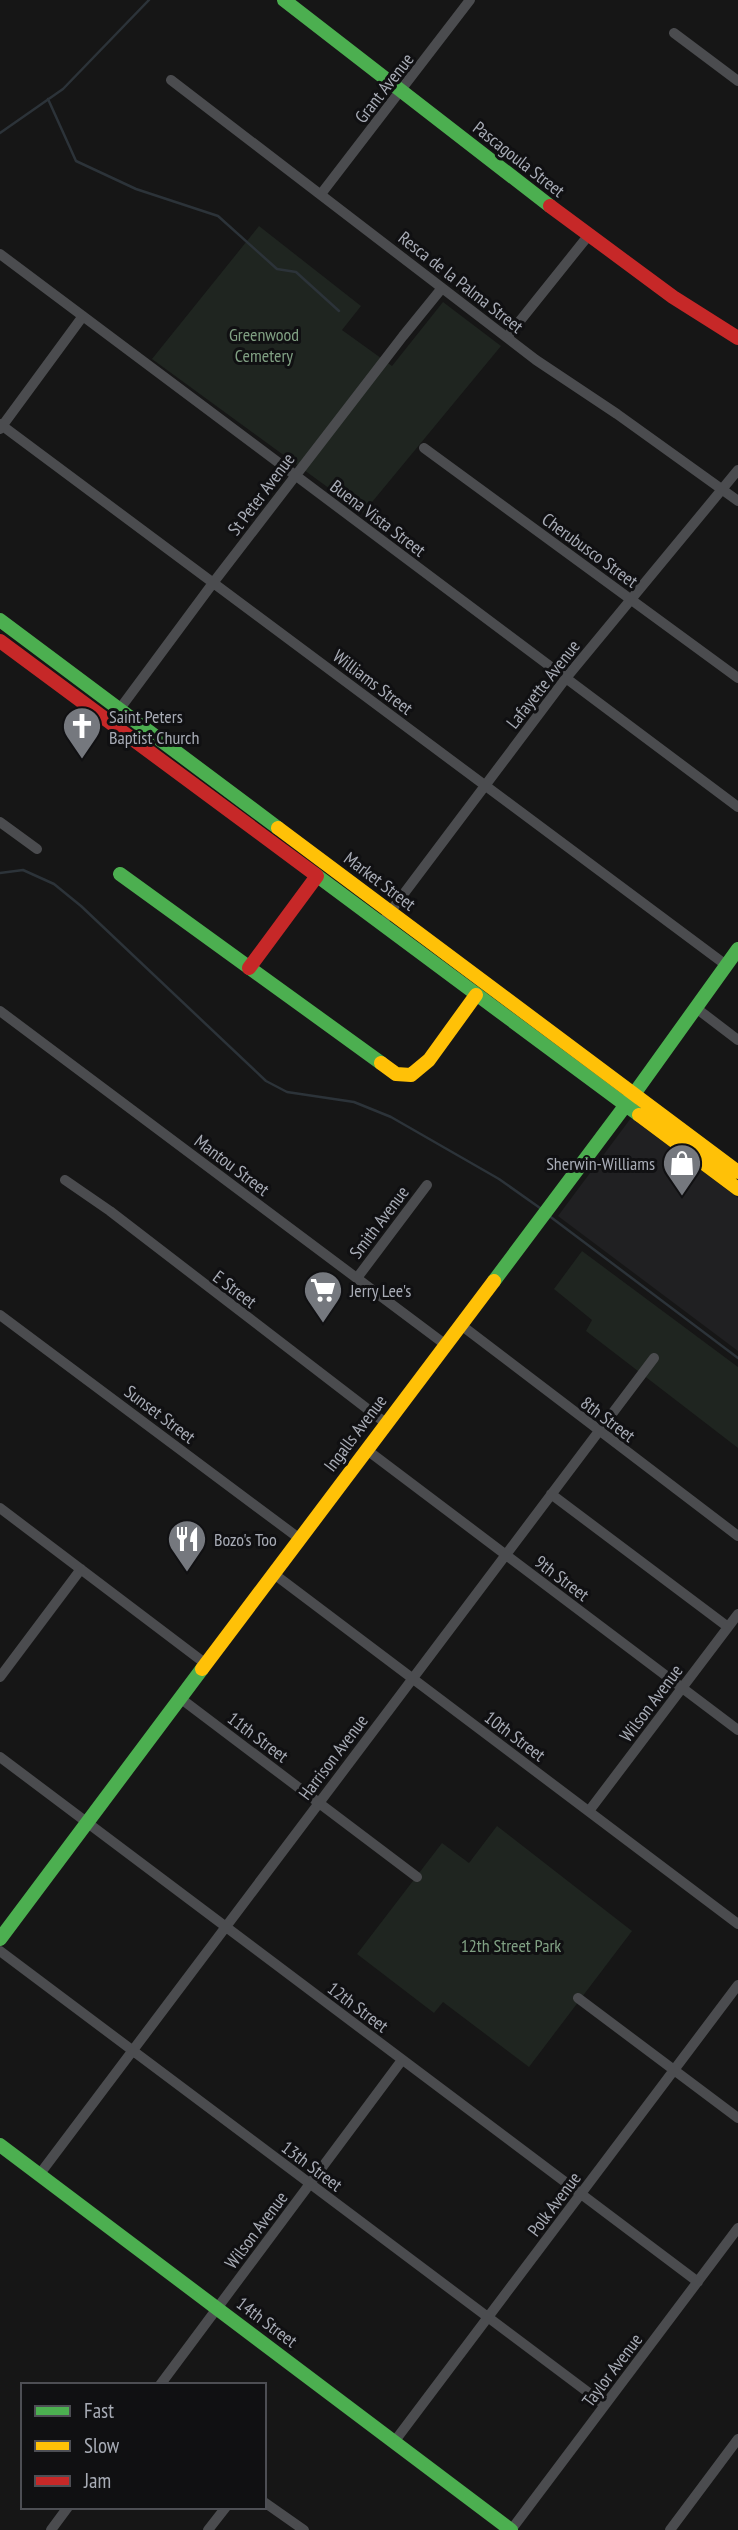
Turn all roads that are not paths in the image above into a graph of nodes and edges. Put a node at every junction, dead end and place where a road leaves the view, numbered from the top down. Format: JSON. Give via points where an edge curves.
{"nodes":[{"id":1,"x":284,"y":0,"type":"edge"},
{"id":2,"x":470,"y":0,"type":"edge"},
{"id":3,"x":674,"y":33,"type":"dead end"},
{"id":4,"x":171,"y":80,"type":"dead end"},
{"id":5,"x":738,"y":82,"type":"edge"},
{"id":6,"x":402,"y":92,"type":"junction"},
{"id":7,"x":321,"y":194,"type":"junction"},
{"id":8,"x":588,"y":236,"type":"junction"},
{"id":9,"x":0,"y":254,"type":"edge"},
{"id":10,"x":442,"y":288,"type":"junction"},
{"id":11,"x":83,"y":316,"type":"junction"},
{"id":12,"x":507,"y":337,"type":"junction"},
{"id":13,"x":738,"y":338,"type":"edge"},
{"id":14,"x":1,"y":426,"type":"edge"},
{"id":15,"x":424,"y":448,"type":"dead end"},
{"id":16,"x":738,"y":470,"type":"edge"},
{"id":17,"x":295,"y":475,"type":"junction"},
{"id":18,"x":722,"y":490,"type":"junction"},
{"id":19,"x":738,"y":502,"type":"edge"},
{"id":20,"x":213,"y":583,"type":"junction"},
{"id":21,"x":630,"y":599,"type":"junction"},
{"id":22,"x":0,"y":620,"type":"edge"},
{"id":23,"x":0,"y":641,"type":"edge"},
{"id":24,"x":566,"y":678,"type":"junction"},
{"id":25,"x":738,"y":678,"type":"edge"},
{"id":26,"x":114,"y":716,"type":"junction"},
{"id":27,"x":485,"y":786,"type":"junction"},
{"id":28,"x":738,"y":807,"type":"edge"},
{"id":29,"x":0,"y":822,"type":"edge"},
{"id":30,"x":37,"y":849,"type":"dead end"},
{"id":31,"x":120,"y":874,"type":"dead end"},
{"id":32,"x":317,"y":876,"type":"junction"},
{"id":33,"x":385,"y":918,"type":"junction"},
{"id":34,"x":738,"y":949,"type":"edge"},
{"id":35,"x":726,"y":965,"type":"junction"},
{"id":36,"x":249,"y":968,"type":"junction"},
{"id":37,"x":477,"y":995,"type":"junction"},
{"id":38,"x":696,"y":1009,"type":"junction"},
{"id":39,"x":0,"y":1011,"type":"edge"},
{"id":40,"x":738,"y":1040,"type":"edge"},
{"id":41,"x":630,"y":1100,"type":"junction"},
{"id":42,"x":738,"y":1172,"type":"edge"},
{"id":43,"x":65,"y":1180,"type":"dead end"},
{"id":44,"x":427,"y":1185,"type":"dead end"},
{"id":45,"x":738,"y":1189,"type":"edge"},
{"id":46,"x":357,"y":1278,"type":"junction"},
{"id":47,"x":0,"y":1315,"type":"edge"},
{"id":48,"x":461,"y":1325,"type":"junction"},
{"id":49,"x":446,"y":1345,"type":"junction"},
{"id":50,"x":654,"y":1358,"type":"dead end"},
{"id":51,"x":387,"y":1424,"type":"junction"},
{"id":52,"x":598,"y":1431,"type":"junction"},
{"id":53,"x":367,"y":1450,"type":"junction"},
{"id":54,"x":551,"y":1494,"type":"junction"},
{"id":55,"x":0,"y":1508,"type":"edge"},
{"id":56,"x":738,"y":1536,"type":"edge"},
{"id":57,"x":300,"y":1539,"type":"junction"},
{"id":58,"x":505,"y":1555,"type":"junction"},
{"id":59,"x":81,"y":1569,"type":"junction"},
{"id":60,"x":274,"y":1574,"type":"junction"},
{"id":61,"x":738,"y":1614,"type":"edge"},
{"id":62,"x":728,"y":1627,"type":"junction"},
{"id":63,"x":206,"y":1664,"type":"junction"},
{"id":64,"x":0,"y":1677,"type":"edge"},
{"id":65,"x":412,"y":1679,"type":"junction"},
{"id":66,"x":682,"y":1688,"type":"junction"},
{"id":67,"x":180,"y":1698,"type":"junction"},
{"id":68,"x":738,"y":1730,"type":"edge"},
{"id":69,"x":0,"y":1757,"type":"edge"},
{"id":70,"x":319,"y":1803,"type":"junction"},
{"id":71,"x":589,"y":1811,"type":"junction"},
{"id":72,"x":87,"y":1823,"type":"junction"},
{"id":73,"x":417,"y":1877,"type":"dead end"},
{"id":74,"x":738,"y":1924,"type":"edge"},
{"id":75,"x":226,"y":1927,"type":"junction"},
{"id":76,"x":0,"y":1938,"type":"edge"},
{"id":77,"x":0,"y":1951,"type":"edge"},
{"id":78,"x":738,"y":1985,"type":"edge"},
{"id":79,"x":578,"y":1998,"type":"dead end"},
{"id":80,"x":133,"y":2051,"type":"junction"},
{"id":81,"x":402,"y":2060,"type":"junction"},
{"id":82,"x":674,"y":2070,"type":"junction"},
{"id":83,"x":738,"y":2118,"type":"edge"},
{"id":84,"x":0,"y":2145,"type":"edge"},
{"id":85,"x":39,"y":2175,"type":"junction"},
{"id":86,"x":310,"y":2184,"type":"junction"},
{"id":87,"x":581,"y":2194,"type":"junction"},
{"id":88,"x":738,"y":2229,"type":"edge"},
{"id":89,"x":698,"y":2282,"type":"junction"},
{"id":90,"x":216,"y":2309,"type":"junction"},
{"id":91,"x":488,"y":2318,"type":"junction"},
{"id":92,"x":161,"y":2383,"type":"edge"},
{"id":93,"x":605,"y":2405,"type":"junction"},
{"id":94,"x":738,"y":2439,"type":"edge"},
{"id":95,"x":394,"y":2442,"type":"junction"},
{"id":96,"x":266,"y":2503,"type":"edge"},
{"id":97,"x":67,"y":2509,"type":"edge"},
{"id":98,"x":224,"y":2509,"type":"edge"},
{"id":99,"x":51,"y":2530,"type":"edge"},
{"id":100,"x":208,"y":2530,"type":"edge"},
{"id":101,"x":303,"y":2530,"type":"edge"},
{"id":102,"x":511,"y":2530,"type":"edge"},
{"id":103,"x":670,"y":2530,"type":"edge"}],
"edges":[{"from":1,"to":6,"type":"street","name":"Pascagoula Street"},
{"from":2,"to":6,"type":"street","name":"Grant Avenue"},
{"from":3,"to":5,"type":"street"},
{"from":4,"to":7,"type":"street","name":"Resca de la Palma Street"},
{"from":6,"to":7,"type":"street","name":"Grant Avenue"},
{"from":6,"to":8,"type":"street","name":"Pascagoula Street"},
{"from":7,"to":10,"type":"street","name":"Resca de la Palma Street"},
{"from":8,"to":12,"type":"street"},
{"from":8,"to":13,"type":"street","name":"Pascagoula Street"},
{"from":9,"to":11,"type":"street","name":"Buena Vista Street"},
{"from":10,"to":12,"type":"street","name":"Resca de la Palma Street"},
{"from":10,"to":17,"type":"street","name":"St Peter Avenue"},
{"from":11,"to":14,"type":"street"},
{"from":11,"to":17,"type":"street","name":"Buena Vista Street"},
{"from":12,"to":18,"type":"street","name":"Resca de la Palma Street"},
{"from":14,"to":20,"type":"street","name":"Williams Street"},
{"from":15,"to":21,"type":"street","name":"Cherubusco Street"},
{"from":16,"to":18,"type":"street","name":"Lafayette Avenue"},
{"from":17,"to":20,"type":"street","name":"St Peter Avenue"},
{"from":17,"to":24,"type":"street","name":"Buena Vista Street"},
{"from":18,"to":19,"type":"street","name":"Resca de la Palma Street"},
{"from":18,"to":21,"type":"street","name":"Lafayette Avenue"},
{"from":20,"to":26,"type":"street","name":"St Peter Avenue"},
{"from":20,"to":27,"type":"street","name":"Williams Street"},
{"from":21,"to":24,"type":"street","name":"Lafayette Avenue"},
{"from":21,"to":25,"type":"street","name":"Cherubusco Street"},
{"from":22,"to":26,"type":"street","name":"Market Street"},
{"from":23,"to":26,"type":"street","name":"Market Street"},
{"from":24,"to":27,"type":"street","name":"Lafayette Avenue"},
{"from":24,"to":28,"type":"street","name":"Buena Vista Street"},
{"from":26,"to":32,"type":"street","name":"Market Street"},
{"from":26,"to":33,"type":"street","name":"Market Street"},
{"from":27,"to":33,"type":"street","name":"Lafayette Avenue"},
{"from":27,"to":35,"type":"street","name":"Williams Street"},
{"from":29,"to":30,"type":"street"},
{"from":31,"to":36,"type":"street"},
{"from":32,"to":33,"type":"street","name":"Market Street"},
{"from":32,"to":36,"type":"street"},
{"from":33,"to":37,"type":"street","name":"Market Street"},
{"from":33,"to":41,"type":"street","name":"Market Street"},
{"from":34,"to":35,"type":"street","name":"Ingalls Avenue"},
{"from":35,"to":38,"type":"street","name":"Ingalls Avenue"},
{"from":36,"to":37,"type":"street","via":[[396,1074],[411,1075],[429,1060]]},
{"from":37,"to":41,"type":"street","name":"Market Street"},
{"from":38,"to":40,"type":"street"},
{"from":38,"to":41,"type":"street","name":"Ingalls Avenue"},
{"from":39,"to":46,"type":"street","name":"Mantou Street"},
{"from":41,"to":42,"type":"street","name":"Market Street"},
{"from":41,"to":45,"type":"street","name":"Market Street"},
{"from":41,"to":48,"type":"street","name":"Ingalls Avenue"},
{"from":43,"to":51,"type":"street","name":"E Street"},
{"from":44,"to":46,"type":"street","name":"Smith Avenue"},
{"from":46,"to":49,"type":"street","name":"Mantou Street"},
{"from":47,"to":57,"type":"street","name":"Sunset Street"},
{"from":48,"to":49,"type":"street","name":"Ingalls Avenue"},
{"from":48,"to":52,"type":"street","name":"8th Street"},
{"from":49,"to":51,"type":"street","name":"Ingalls Avenue"},
{"from":50,"to":52,"type":"street","name":"Harrison Avenue"},
{"from":51,"to":53,"type":"street","name":"Ingalls Avenue"},
{"from":52,"to":54,"type":"street","name":"Harrison Avenue"},
{"from":52,"to":56,"type":"street","name":"8th Street"},
{"from":53,"to":57,"type":"street","name":"Ingalls Avenue"},
{"from":53,"to":58,"type":"street","name":"9th Street"},
{"from":54,"to":58,"type":"street","name":"Harrison Avenue"},
{"from":54,"to":62,"type":"street"},
{"from":55,"to":59,"type":"street"},
{"from":57,"to":60,"type":"street","name":"Ingalls Avenue"},
{"from":58,"to":65,"type":"street","name":"Harrison Avenue"},
{"from":58,"to":66,"type":"street","name":"9th Street"},
{"from":59,"to":63,"type":"street"},
{"from":59,"to":64,"type":"street"},
{"from":60,"to":63,"type":"street","name":"Ingalls Avenue"},
{"from":60,"to":65,"type":"street","name":"10th Street"},
{"from":61,"to":62,"type":"street","name":"Wilson Avenue"},
{"from":62,"to":66,"type":"street","name":"Wilson Avenue"},
{"from":63,"to":67,"type":"street","name":"Ingalls Avenue"},
{"from":65,"to":70,"type":"street","name":"Harrison Avenue"},
{"from":65,"to":71,"type":"street","name":"10th Street"},
{"from":66,"to":68,"type":"street","name":"9th Street"},
{"from":66,"to":71,"type":"street","name":"Wilson Avenue"},
{"from":67,"to":70,"type":"street","name":"11th Street"},
{"from":67,"to":72,"type":"street","name":"Ingalls Avenue"},
{"from":69,"to":72,"type":"street","name":"12th Street"},
{"from":70,"to":73,"type":"street","name":"11th Street"},
{"from":70,"to":75,"type":"street","name":"Harrison Avenue"},
{"from":71,"to":74,"type":"street","name":"10th Street"},
{"from":72,"to":75,"type":"street","name":"12th Street"},
{"from":72,"to":76,"type":"street","name":"Ingalls Avenue"},
{"from":75,"to":80,"type":"street","name":"Harrison Avenue"},
{"from":75,"to":81,"type":"street","name":"12th Street"},
{"from":77,"to":80,"type":"street","name":"13th Street"},
{"from":78,"to":82,"type":"street","name":"Polk Avenue"},
{"from":79,"to":82,"type":"street"},
{"from":80,"to":85,"type":"street","name":"Harrison Avenue"},
{"from":80,"to":86,"type":"street","name":"13th Street"},
{"from":81,"to":86,"type":"street","name":"Wilson Avenue"},
{"from":81,"to":87,"type":"street","name":"12th Street"},
{"from":82,"to":83,"type":"street"},
{"from":82,"to":87,"type":"street","name":"Polk Avenue"},
{"from":84,"to":85,"type":"street","name":"14th Street"},
{"from":85,"to":90,"type":"street","name":"14th Street"},
{"from":86,"to":90,"type":"street","name":"Wilson Avenue"},
{"from":86,"to":91,"type":"street","name":"13th Street"},
{"from":87,"to":89,"type":"street","name":"12th Street"},
{"from":87,"to":91,"type":"street","name":"Polk Avenue"},
{"from":88,"to":89,"type":"street","name":"Taylor Avenue"},
{"from":89,"to":93,"type":"street","name":"Taylor Avenue"},
{"from":90,"to":92,"type":"street","name":"Wilson Avenue"},
{"from":90,"to":95,"type":"street","name":"14th Street"},
{"from":91,"to":93,"type":"street","name":"13th Street"},
{"from":91,"to":95,"type":"street","name":"Polk Avenue"},
{"from":93,"to":102,"type":"street","name":"Taylor Avenue"},
{"from":94,"to":103,"type":"street"},
{"from":95,"to":102,"type":"street","name":"14th Street"},
{"from":96,"to":101,"type":"street"},
{"from":97,"to":99,"type":"street"},
{"from":98,"to":100,"type":"street"}]}
